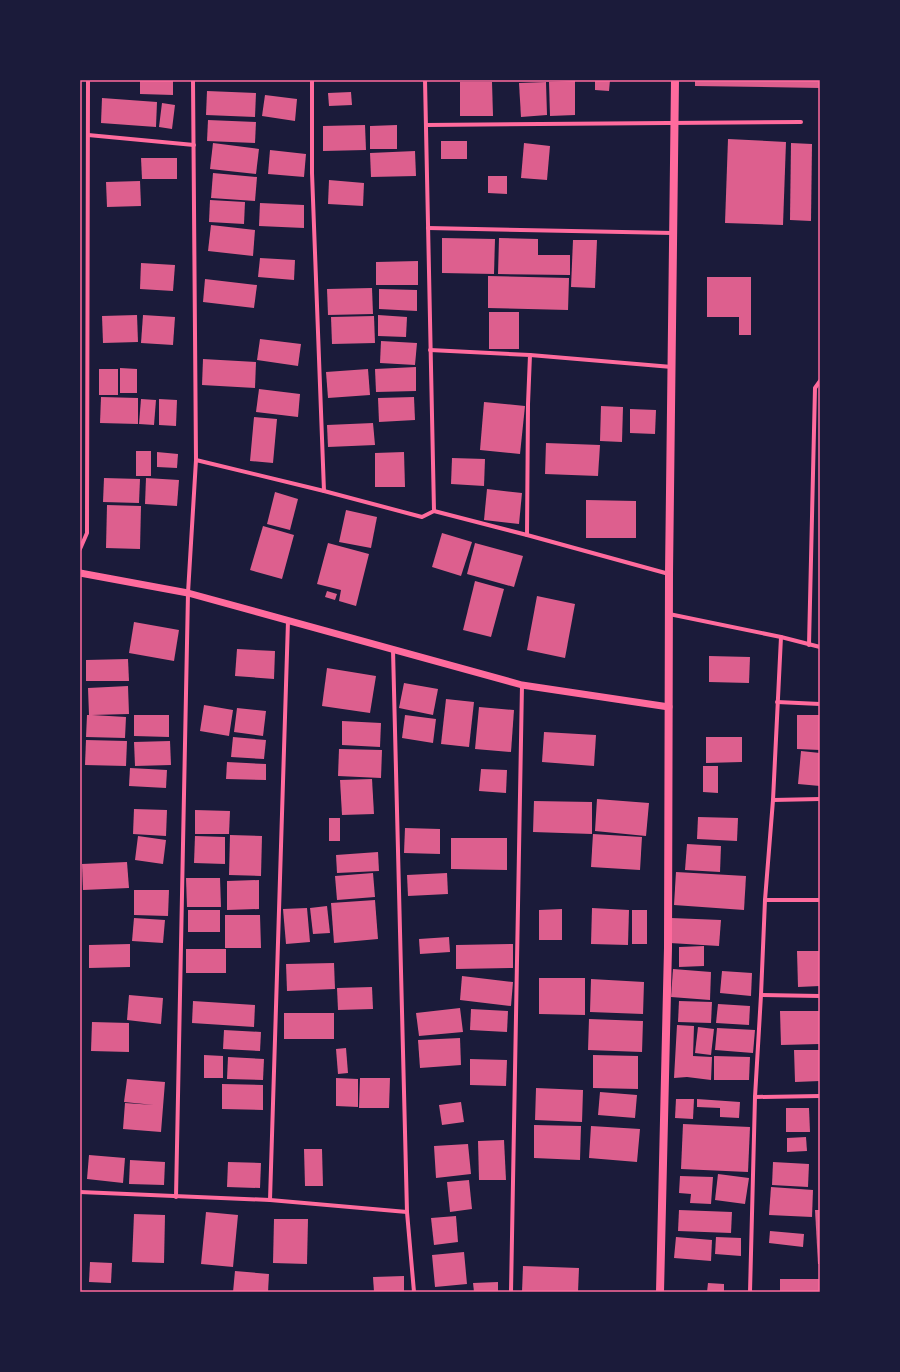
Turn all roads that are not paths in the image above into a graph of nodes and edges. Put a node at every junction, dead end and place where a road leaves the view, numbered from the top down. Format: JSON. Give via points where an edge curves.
{"nodes":[{"id":1,"x":88,"y":80,"type":"edge"},
{"id":2,"x":193,"y":80,"type":"edge"},
{"id":3,"x":312,"y":80,"type":"edge"},
{"id":4,"x":425,"y":80,"type":"edge"},
{"id":5,"x":675,"y":80,"type":"edge"},
{"id":6,"x":802,"y":122,"type":"dead end"},
{"id":7,"x":675,"y":123,"type":"junction"},
{"id":8,"x":426,"y":125,"type":"junction"},
{"id":9,"x":88,"y":136,"type":"junction"},
{"id":10,"x":194,"y":145,"type":"junction"},
{"id":11,"x":428,"y":228,"type":"junction"},
{"id":12,"x":674,"y":233,"type":"junction"},
{"id":13,"x":430,"y":350,"type":"junction"},
{"id":14,"x":530,"y":355,"type":"junction"},
{"id":15,"x":672,"y":367,"type":"junction"},
{"id":16,"x":820,"y":381,"type":"edge"},
{"id":17,"x":196,"y":460,"type":"junction"},
{"id":18,"x":324,"y":491,"type":"junction"},
{"id":19,"x":434,"y":511,"type":"junction"},
{"id":20,"x":527,"y":535,"type":"junction"},
{"id":21,"x":80,"y":549,"type":"edge"},
{"id":22,"x":80,"y":573,"type":"edge"},
{"id":23,"x":669,"y":574,"type":"junction"},
{"id":24,"x":188,"y":593,"type":"junction"},
{"id":25,"x":669,"y":614,"type":"junction"},
{"id":26,"x":288,"y":621,"type":"junction"},
{"id":27,"x":781,"y":637,"type":"junction"},
{"id":28,"x":809,"y":645,"type":"junction"},
{"id":29,"x":820,"y":647,"type":"edge"},
{"id":30,"x":393,"y":650,"type":"junction"},
{"id":31,"x":522,"y":685,"type":"junction"},
{"id":32,"x":777,"y":702,"type":"junction"},
{"id":33,"x":820,"y":704,"type":"edge"},
{"id":34,"x":669,"y":707,"type":"junction"},
{"id":35,"x":820,"y":799,"type":"edge"},
{"id":36,"x":773,"y":800,"type":"junction"},
{"id":37,"x":764,"y":900,"type":"junction"},
{"id":38,"x":820,"y":900,"type":"edge"},
{"id":39,"x":761,"y":995,"type":"junction"},
{"id":40,"x":820,"y":996,"type":"edge"},
{"id":41,"x":820,"y":1096,"type":"edge"},
{"id":42,"x":755,"y":1097,"type":"junction"},
{"id":43,"x":80,"y":1192,"type":"edge"},
{"id":44,"x":176,"y":1197,"type":"junction"},
{"id":45,"x":270,"y":1200,"type":"junction"},
{"id":46,"x":408,"y":1212,"type":"junction"},
{"id":47,"x":414,"y":1292,"type":"edge"},
{"id":48,"x":511,"y":1292,"type":"edge"},
{"id":49,"x":660,"y":1292,"type":"edge"},
{"id":50,"x":750,"y":1292,"type":"edge"}],
"edges":[{"from":1,"to":9,"type":"street"},
{"from":2,"to":10,"type":"street"},
{"from":3,"to":18,"type":"street","via":[[312,173]]},
{"from":4,"to":8,"type":"street"},
{"from":5,"to":7,"type":"main road"},
{"from":6,"to":7,"type":"street"},
{"from":7,"to":8,"type":"street"},
{"from":7,"to":12,"type":"main road"},
{"from":8,"to":11,"type":"street"},
{"from":9,"to":10,"type":"street"},
{"from":9,"to":21,"type":"street","via":[[87,533]]},
{"from":10,"to":17,"type":"street"},
{"from":11,"to":12,"type":"street"},
{"from":11,"to":13,"type":"street"},
{"from":12,"to":15,"type":"main road"},
{"from":13,"to":14,"type":"street"},
{"from":13,"to":19,"type":"street"},
{"from":14,"to":15,"type":"street"},
{"from":14,"to":20,"type":"street"},
{"from":15,"to":23,"type":"main road"},
{"from":16,"to":28,"type":"street","via":[[815,388]]},
{"from":17,"to":18,"type":"street"},
{"from":17,"to":24,"type":"street"},
{"from":18,"to":19,"type":"street","via":[[422,517]]},
{"from":19,"to":20,"type":"street"},
{"from":20,"to":23,"type":"street"},
{"from":22,"to":24,"type":"street"},
{"from":23,"to":25,"type":"main road"},
{"from":24,"to":26,"type":"street"},
{"from":24,"to":44,"type":"street"},
{"from":25,"to":27,"type":"street"},
{"from":25,"to":34,"type":"main road"},
{"from":26,"to":30,"type":"street"},
{"from":26,"to":45,"type":"street"},
{"from":27,"to":28,"type":"street"},
{"from":27,"to":32,"type":"street"},
{"from":28,"to":29,"type":"street"},
{"from":30,"to":31,"type":"street"},
{"from":30,"to":46,"type":"street"},
{"from":31,"to":34,"type":"street"},
{"from":31,"to":48,"type":"street"},
{"from":32,"to":33,"type":"street"},
{"from":32,"to":36,"type":"street"},
{"from":34,"to":49,"type":"main road","via":[[668,948]]},
{"from":35,"to":36,"type":"street"},
{"from":36,"to":37,"type":"street"},
{"from":37,"to":38,"type":"street"},
{"from":37,"to":39,"type":"street"},
{"from":39,"to":40,"type":"street"},
{"from":39,"to":42,"type":"street"},
{"from":41,"to":42,"type":"street"},
{"from":42,"to":50,"type":"street"},
{"from":43,"to":44,"type":"street"},
{"from":44,"to":45,"type":"street"},
{"from":45,"to":46,"type":"street"},
{"from":46,"to":47,"type":"street"}]}
